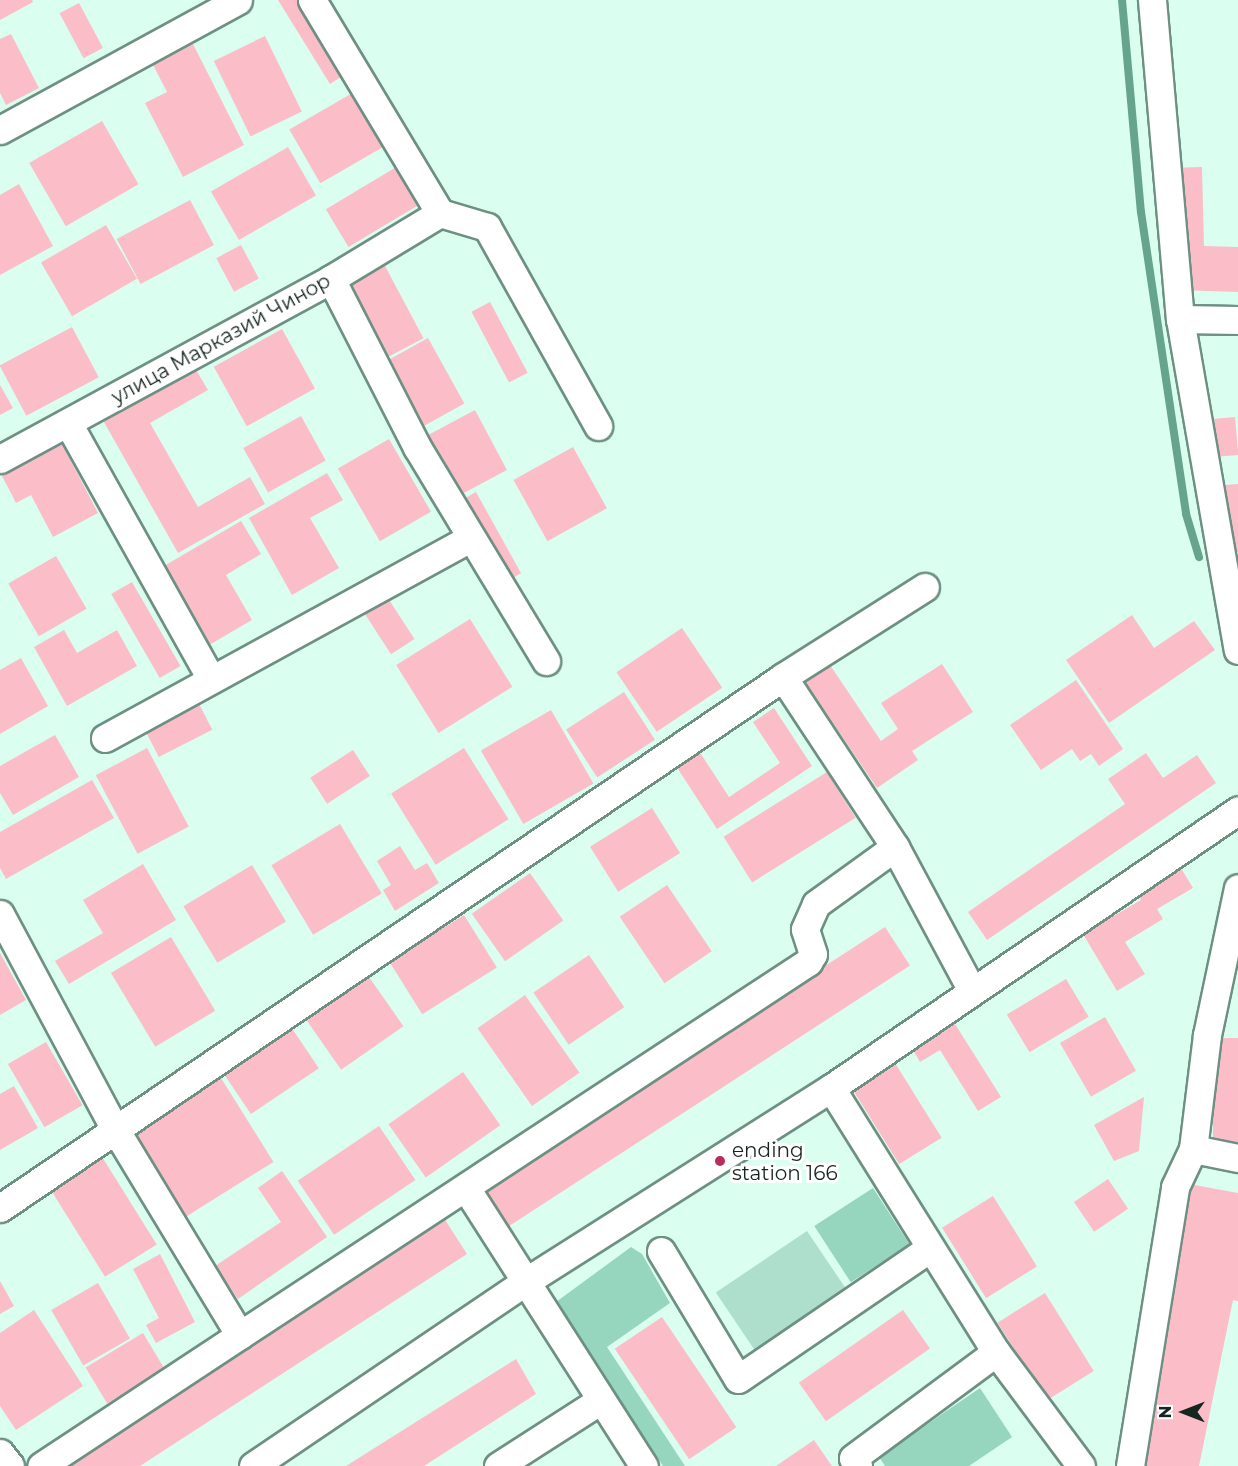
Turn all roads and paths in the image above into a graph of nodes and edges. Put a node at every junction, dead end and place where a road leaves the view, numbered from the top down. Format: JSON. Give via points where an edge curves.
{"nodes":[{"id":1,"x":238,"y":0,"type":"edge"},
{"id":2,"x":312,"y":0,"type":"edge"},
{"id":3,"x":1152,"y":0,"type":"edge"},
{"id":4,"x":0,"y":130,"type":"edge"},
{"id":5,"x":440,"y":213,"type":"junction"},
{"id":6,"x":331,"y":279,"type":"junction"},
{"id":7,"x":1180,"y":319,"type":"junction"},
{"id":8,"x":1238,"y":320,"type":"edge"},
{"id":9,"x":68,"y":423,"type":"junction"},
{"id":10,"x":598,"y":426,"type":"dead end"},
{"id":11,"x":0,"y":459,"type":"edge"},
{"id":12,"x":470,"y":538,"type":"junction"},
{"id":13,"x":925,"y":587,"type":"dead end"},
{"id":14,"x":1238,"y":650,"type":"edge"},
{"id":15,"x":546,"y":660,"type":"dead end"},
{"id":16,"x":791,"y":672,"type":"junction"},
{"id":17,"x":211,"y":679,"type":"junction"},
{"id":18,"x":105,"y":738,"type":"dead end"},
{"id":19,"x":1238,"y":810,"type":"edge"},
{"id":20,"x":895,"y":847,"type":"junction"},
{"id":21,"x":1238,"y":888,"type":"edge"},
{"id":22,"x":0,"y":914,"type":"edge"},
{"id":23,"x":971,"y":988,"type":"junction"},
{"id":24,"x":831,"y":1088,"type":"junction"},
{"id":25,"x":115,"y":1129,"type":"junction"},
{"id":26,"x":1193,"y":1149,"type":"junction"},
{"id":27,"x":1238,"y":1158,"type":"edge"},
{"id":28,"x":466,"y":1188,"type":"junction"},
{"id":29,"x":0,"y":1208,"type":"edge"},
{"id":30,"x":930,"y":1248,"type":"junction"},
{"id":31,"x":661,"y":1251,"type":"dead end"},
{"id":32,"x":525,"y":1282,"type":"junction"},
{"id":33,"x":240,"y":1335,"type":"junction"},
{"id":34,"x":996,"y":1352,"type":"junction"},
{"id":35,"x":601,"y":1400,"type":"junction"},
{"id":36,"x":0,"y":1453,"type":"edge"},
{"id":37,"x":10,"y":1466,"type":"edge"},
{"id":38,"x":41,"y":1466,"type":"edge"},
{"id":39,"x":253,"y":1466,"type":"edge"},
{"id":40,"x":498,"y":1466,"type":"edge"},
{"id":41,"x":644,"y":1466,"type":"edge"},
{"id":42,"x":858,"y":1466,"type":"edge"},
{"id":43,"x":1081,"y":1466,"type":"edge"},
{"id":44,"x":1130,"y":1466,"type":"edge"}],
"edges":[{"from":1,"to":4,"type":"street"},
{"from":2,"to":5,"type":"street"},
{"from":3,"to":7,"type":"street"},
{"from":5,"to":6,"type":"street","name":"улица Марказий Чинор"},
{"from":5,"to":10,"type":"street","via":[[487,227]]},
{"from":6,"to":9,"type":"street","name":"улица Марказий Чинор"},
{"from":6,"to":12,"type":"street"},
{"from":7,"to":8,"type":"street"},
{"from":7,"to":14,"type":"street"},
{"from":9,"to":11,"type":"street","name":"улица Марказий Чинор"},
{"from":9,"to":17,"type":"street"},
{"from":12,"to":15,"type":"street"},
{"from":12,"to":17,"type":"street"},
{"from":13,"to":16,"type":"street"},
{"from":16,"to":20,"type":"street"},
{"from":16,"to":25,"type":"street"},
{"from":17,"to":18,"type":"street"},
{"from":19,"to":23,"type":"street"},
{"from":20,"to":23,"type":"street"},
{"from":20,"to":28,"type":"street","via":[[816,904],[805,929],[813,954],[808,962]]},
{"from":21,"to":26,"type":"street","via":[[1207,1035]]},
{"from":22,"to":25,"type":"street"},
{"from":23,"to":24,"type":"street"},
{"from":24,"to":30,"type":"street"},
{"from":24,"to":32,"type":"street"},
{"from":25,"to":29,"type":"street"},
{"from":25,"to":33,"type":"street"},
{"from":26,"to":27,"type":"street"},
{"from":26,"to":44,"type":"street","via":[[1175,1187]]},
{"from":28,"to":32,"type":"street"},
{"from":28,"to":33,"type":"street"},
{"from":30,"to":31,"type":"street","via":[[738,1379]]},
{"from":30,"to":34,"type":"street"},
{"from":32,"to":35,"type":"street"},
{"from":32,"to":39,"type":"street"},
{"from":33,"to":38,"type":"street"},
{"from":34,"to":42,"type":"street","via":[[853,1458]]},
{"from":34,"to":43,"type":"street"},
{"from":35,"to":40,"type":"street"},
{"from":35,"to":41,"type":"street"},
{"from":36,"to":37,"type":"street"}]}
